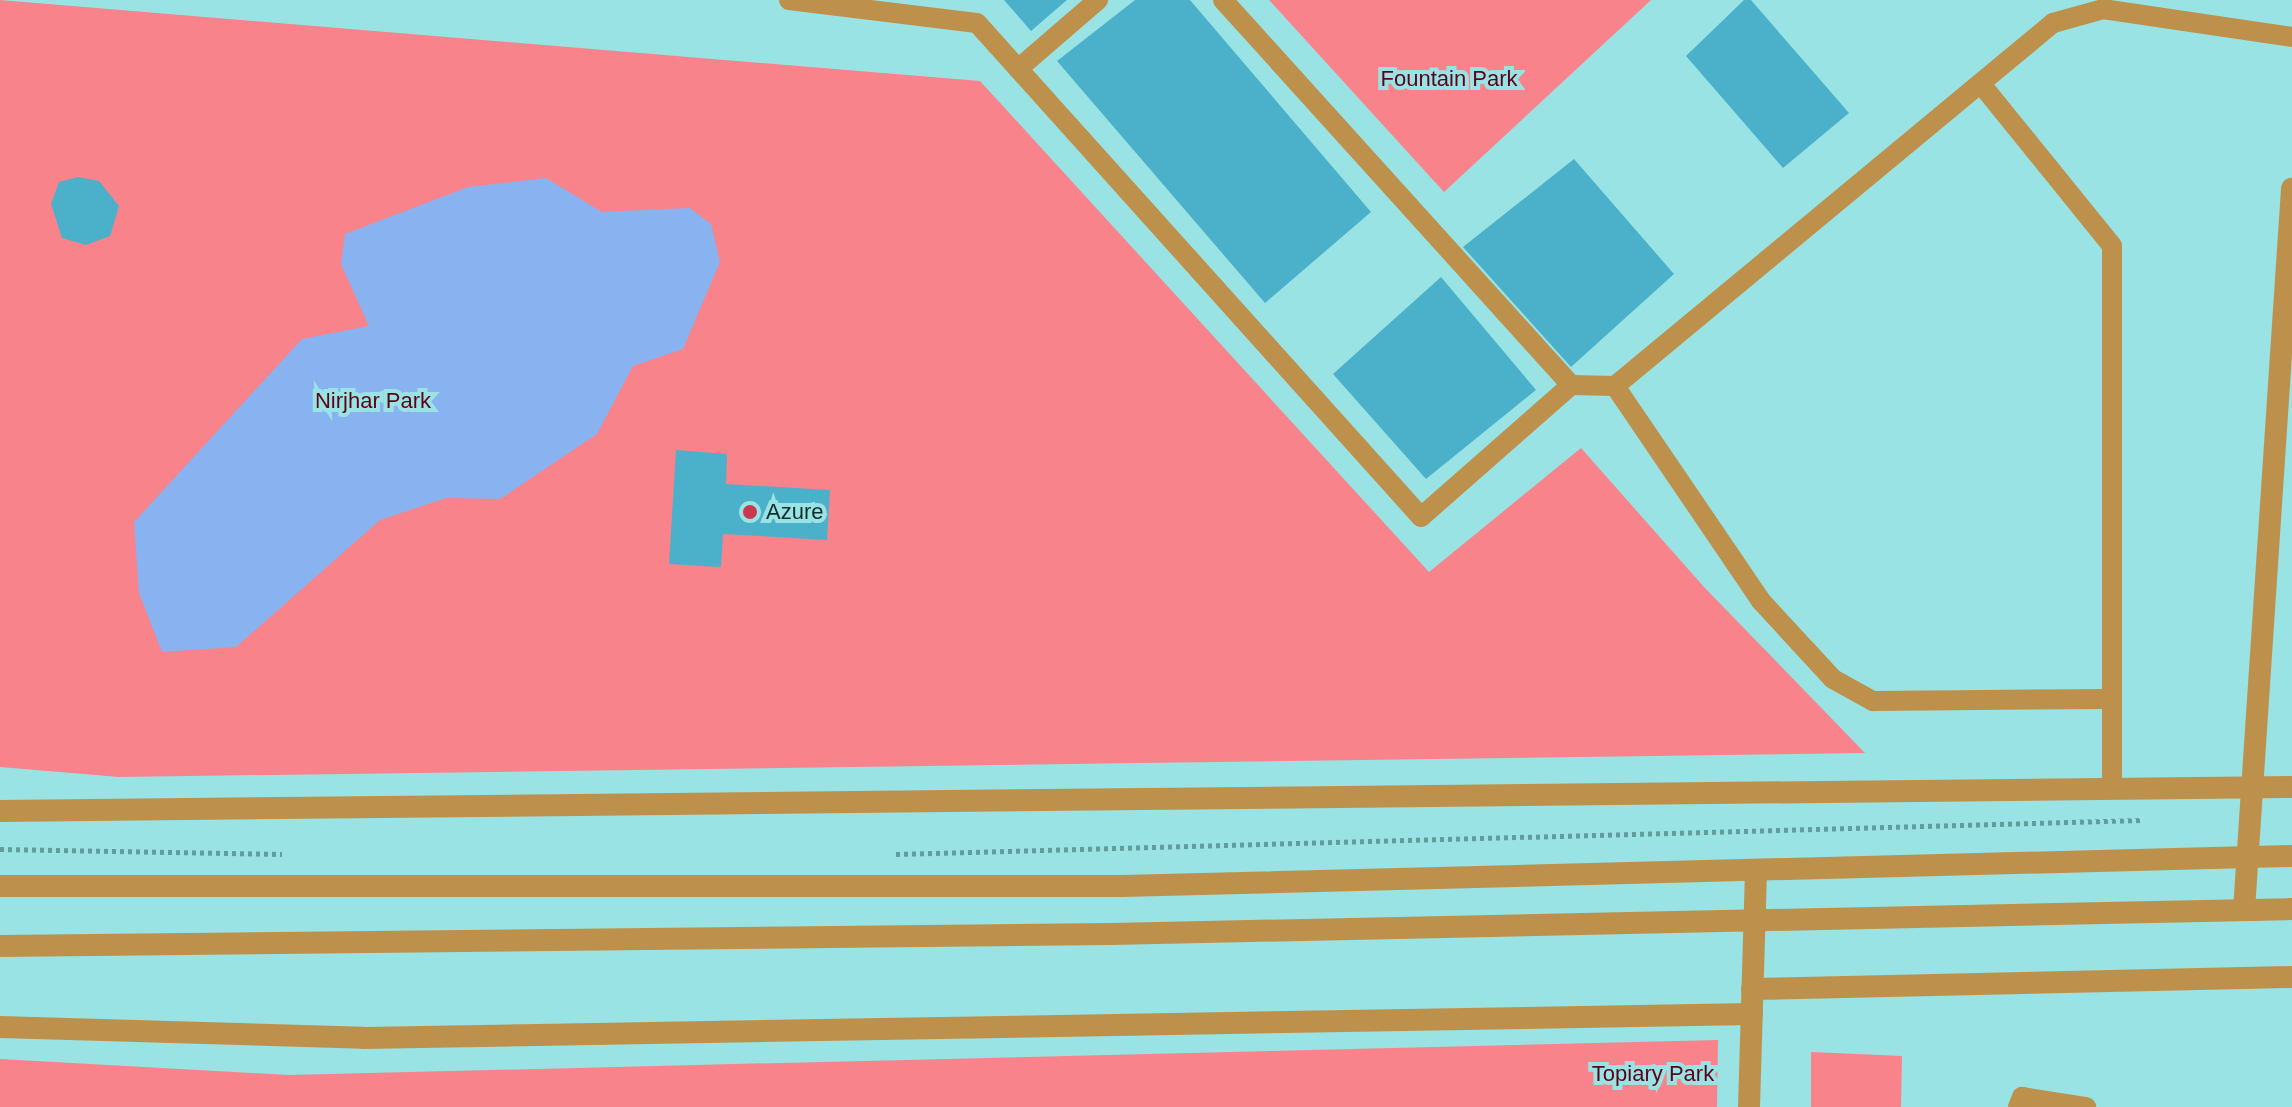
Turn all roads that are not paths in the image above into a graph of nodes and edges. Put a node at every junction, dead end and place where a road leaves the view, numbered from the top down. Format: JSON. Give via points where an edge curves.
{"nodes":[{"id":1,"x":789,"y":0,"type":"edge"},
{"id":2,"x":1098,"y":0,"type":"edge"},
{"id":3,"x":1223,"y":0,"type":"edge"},
{"id":4,"x":2292,"y":37,"type":"edge"},
{"id":5,"x":1018,"y":69,"type":"junction"},
{"id":6,"x":1981,"y":84,"type":"junction"},
{"id":7,"x":2292,"y":189,"type":"edge"},
{"id":8,"x":1571,"y":385,"type":"junction"},
{"id":9,"x":1615,"y":386,"type":"junction"},
{"id":10,"x":2110,"y":699,"type":"junction"},
{"id":11,"x":2252,"y":787,"type":"junction"},
{"id":12,"x":2292,"y":787,"type":"edge"},
{"id":13,"x":2112,"y":789,"type":"junction"},
{"id":14,"x":0,"y":811,"type":"edge"},
{"id":15,"x":2292,"y":856,"type":"edge"},
{"id":16,"x":2247,"y":858,"type":"junction"},
{"id":17,"x":1756,"y":870,"type":"junction"},
{"id":18,"x":0,"y":886,"type":"edge"},
{"id":19,"x":2292,"y":909,"type":"edge"},
{"id":20,"x":2244,"y":910,"type":"junction"},
{"id":21,"x":1754,"y":921,"type":"junction"},
{"id":22,"x":0,"y":946,"type":"edge"},
{"id":23,"x":2292,"y":977,"type":"edge"},
{"id":24,"x":1752,"y":989,"type":"junction"},
{"id":25,"x":1752,"y":1014,"type":"junction"},
{"id":26,"x":0,"y":1027,"type":"edge"},
{"id":27,"x":1749,"y":1107,"type":"edge"},
{"id":28,"x":2018,"y":1107,"type":"edge"},
{"id":29,"x":2086,"y":1107,"type":"edge"}],
"edges":[{"from":1,"to":5,"type":"lane","via":[[977,23]]},
{"from":2,"to":5,"type":"lane"},
{"from":3,"to":8,"type":"lane"},
{"from":4,"to":6,"type":"lane","via":[[2103,9],[2053,23]]},
{"from":5,"to":8,"type":"lane","via":[[1421,517]]},
{"from":6,"to":9,"type":"lane"},
{"from":6,"to":10,"type":"lane","via":[[2112,246]]},
{"from":7,"to":11,"type":"street"},
{"from":8,"to":9,"type":"lane"},
{"from":9,"to":10,"type":"lane","via":[[1761,601],[1833,679],[1873,701]]},
{"from":10,"to":13,"type":"lane"},
{"from":11,"to":12,"type":"street"},
{"from":11,"to":13,"type":"street"},
{"from":11,"to":16,"type":"street"},
{"from":13,"to":14,"type":"street"},
{"from":15,"to":16,"type":"street"},
{"from":16,"to":17,"type":"street"},
{"from":16,"to":20,"type":"street"},
{"from":17,"to":18,"type":"street","via":[[1122,886]]},
{"from":17,"to":21,"type":"street"},
{"from":19,"to":20,"type":"street"},
{"from":20,"to":21,"type":"street"},
{"from":21,"to":22,"type":"street"},
{"from":21,"to":24,"type":"street"},
{"from":23,"to":24,"type":"street"},
{"from":24,"to":25,"type":"street"},
{"from":25,"to":26,"type":"street","via":[[363,1038]]},
{"from":25,"to":27,"type":"street"},
{"from":28,"to":29,"type":"lane","via":[[2022,1097]]}]}
